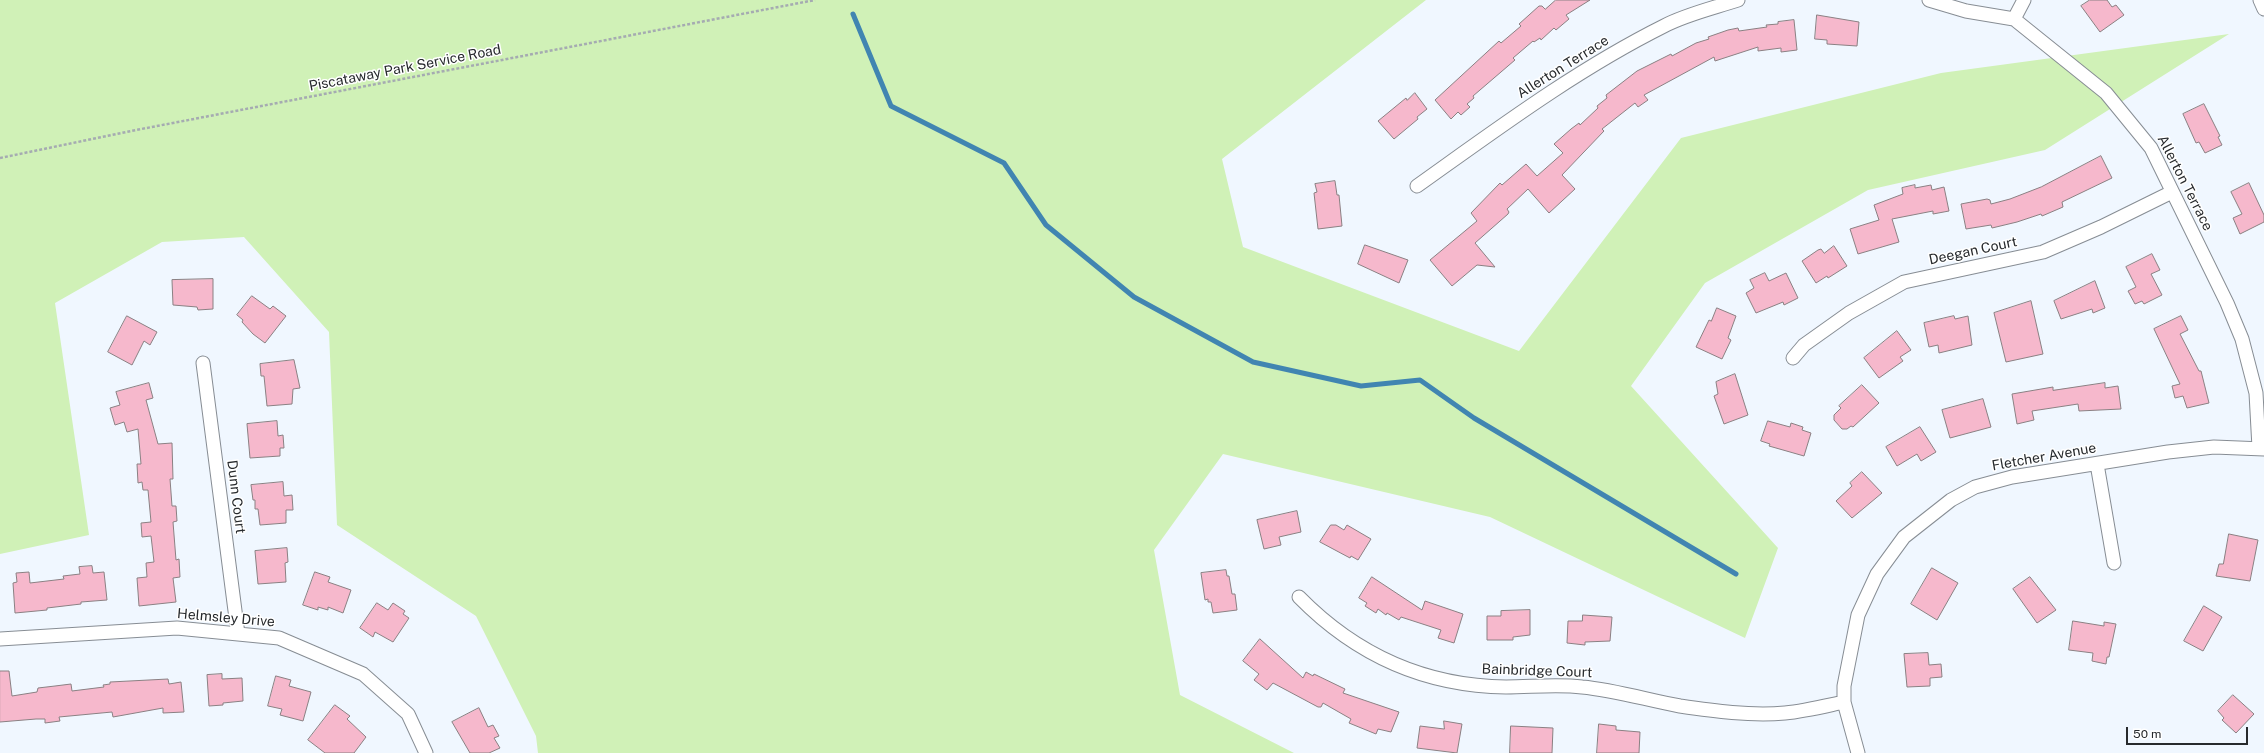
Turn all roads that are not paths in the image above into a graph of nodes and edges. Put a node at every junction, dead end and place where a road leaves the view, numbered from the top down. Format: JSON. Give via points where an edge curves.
{"nodes":[{"id":1,"x":1738,"y":0,"type":"edge"},
{"id":2,"x":1929,"y":0,"type":"edge"},
{"id":3,"x":2024,"y":0,"type":"edge"},
{"id":4,"x":2260,"y":0,"type":"edge"},
{"id":5,"x":2264,"y":9,"type":"edge"},
{"id":6,"x":2014,"y":19,"type":"junction"},
{"id":7,"x":1417,"y":186,"type":"dead end"},
{"id":8,"x":2172,"y":192,"type":"junction"},
{"id":9,"x":1793,"y":358,"type":"dead end"},
{"id":10,"x":203,"y":363,"type":"dead end"},
{"id":11,"x":2262,"y":448,"type":"edge"},
{"id":12,"x":2097,"y":464,"type":"junction"},
{"id":13,"x":2114,"y":563,"type":"dead end"},
{"id":14,"x":1299,"y":596,"type":"dead end"},
{"id":15,"x":238,"y":634,"type":"junction"},
{"id":16,"x":0,"y":639,"type":"edge"},
{"id":17,"x":1844,"y":702,"type":"junction"},
{"id":18,"x":426,"y":753,"type":"edge"},
{"id":19,"x":1858,"y":753,"type":"edge"}],
"edges":[{"from":1,"to":7,"type":"street","name":"Allerton Terrace","via":[[1665,25],[1586,70],[1523,110]]},
{"from":2,"to":6,"type":"street","name":"Allerton Terrace","via":[[1966,11]]},
{"from":3,"to":6,"type":"street"},
{"from":4,"to":5,"type":"street"},
{"from":6,"to":8,"type":"street","name":"Allerton Terrace","via":[[2106,93],[2151,148]]},
{"from":8,"to":9,"type":"street","name":"Deegan Court","via":[[2043,252],[1904,282],[1849,313],[1804,346]]},
{"from":8,"to":11,"type":"street","name":"Allerton Terrace","via":[[2242,339],[2256,393]]},
{"from":10,"to":15,"type":"street","name":"Dunn Court"},
{"from":11,"to":12,"type":"street","name":"Fletcher Avenue","via":[[2183,451]]},
{"from":12,"to":13,"type":"street"},
{"from":12,"to":17,"type":"street","name":"Fletcher Avenue","via":[[2012,476],[1975,488],[1951,500],[1904,537],[1877,574],[1858,615],[1846,666]]},
{"from":14,"to":17,"type":"street","name":"Bainbridge Court","via":[[1322,620],[1385,661],[1433,678],[1460,684],[1506,687],[1580,686],[1685,706],[1757,714],[1784,713]]},
{"from":15,"to":16,"type":"street","name":"Helmsley Drive","via":[[177,628]]},
{"from":15,"to":18,"type":"street","name":"Helmsley Drive","via":[[279,638],[363,674],[408,714]]},
{"from":17,"to":19,"type":"street","name":"Fletcher Avenue"}]}
